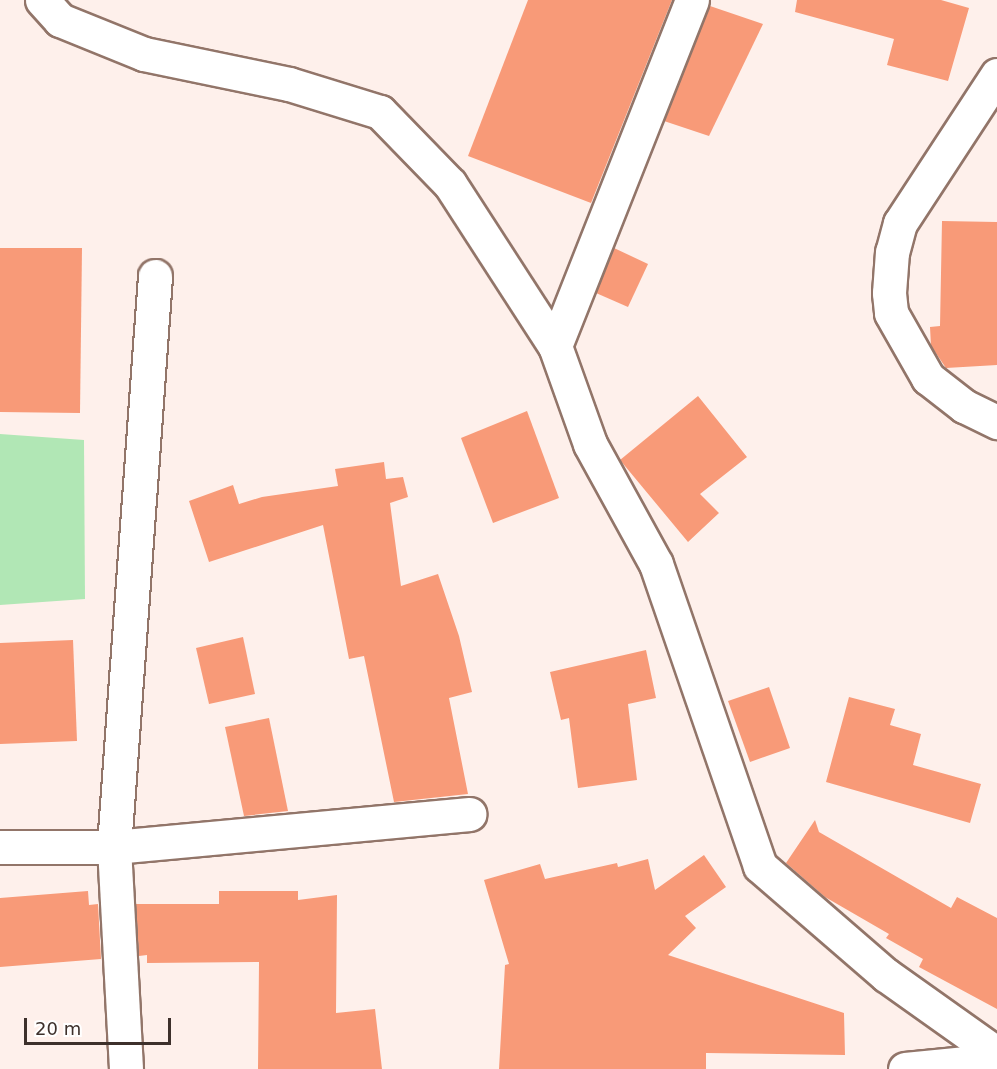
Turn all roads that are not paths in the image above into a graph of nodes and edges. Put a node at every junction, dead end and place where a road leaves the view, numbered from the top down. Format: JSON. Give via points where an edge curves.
{"nodes":[{"id":1,"x":42,"y":0,"type":"edge"},
{"id":2,"x":692,"y":0,"type":"edge"},
{"id":3,"x":997,"y":75,"type":"edge"},
{"id":4,"x":155,"y":276,"type":"dead end"},
{"id":5,"x":555,"y":346,"type":"junction"},
{"id":6,"x":997,"y":422,"type":"edge"},
{"id":7,"x":469,"y":814,"type":"dead end"},
{"id":8,"x":0,"y":847,"type":"edge"},
{"id":9,"x":114,"y":847,"type":"junction"},
{"id":10,"x":997,"y":1054,"type":"edge"},
{"id":11,"x":997,"y":1060,"type":"edge"},
{"id":12,"x":126,"y":1069,"type":"edge"},
{"id":13,"x":905,"y":1069,"type":"edge"}],
"edges":[{"from":1,"to":5,"type":"street","via":[[60,20],[144,54],[289,84],[380,112],[450,184]]},
{"from":2,"to":5,"type":"street"},
{"from":3,"to":6,"type":"street","via":[[900,223],[892,252],[889,294],[891,313],[928,378],[964,406]]},
{"from":4,"to":9,"type":"street"},
{"from":5,"to":10,"type":"street","via":[[590,444],[656,564],[760,866],[886,975]]},
{"from":7,"to":9,"type":"street"},
{"from":8,"to":9,"type":"street"},
{"from":9,"to":12,"type":"street"},
{"from":11,"to":13,"type":"street"}]}
